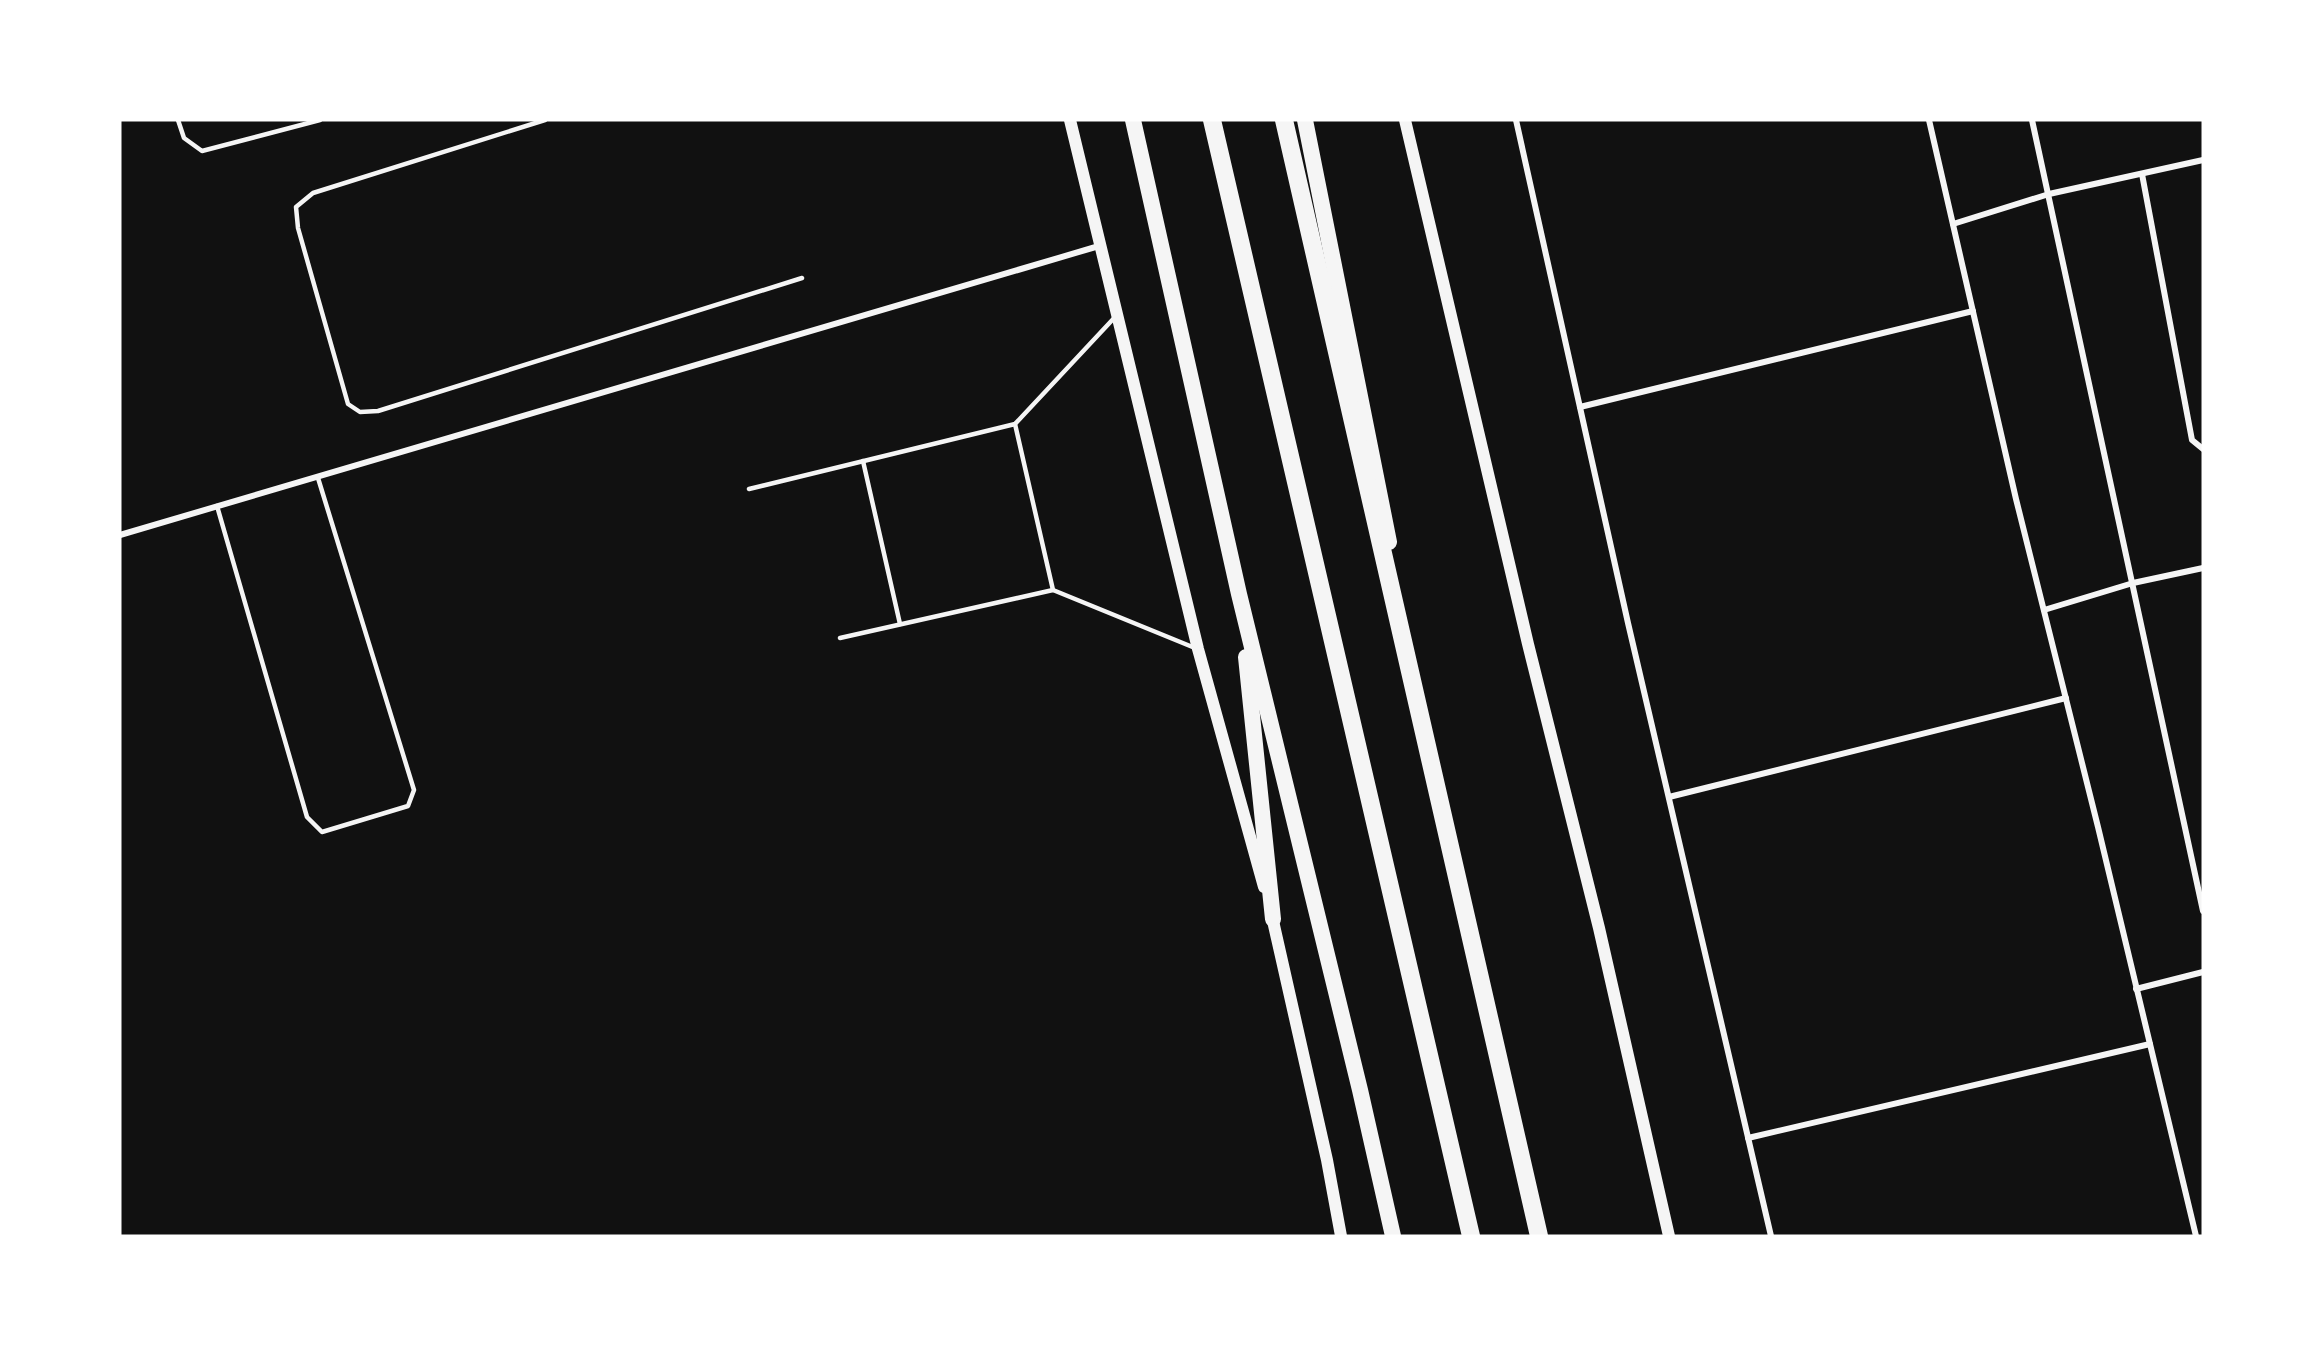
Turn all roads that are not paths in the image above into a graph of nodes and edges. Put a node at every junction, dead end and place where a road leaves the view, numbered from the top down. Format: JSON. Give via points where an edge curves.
{"nodes":[{"id":1,"x":178,"y":120,"type":"edge"},
{"id":2,"x":320,"y":120,"type":"edge"},
{"id":3,"x":545,"y":120,"type":"edge"},
{"id":4,"x":1070,"y":120,"type":"edge"},
{"id":5,"x":1133,"y":120,"type":"edge"},
{"id":6,"x":1212,"y":120,"type":"edge"},
{"id":7,"x":1284,"y":120,"type":"edge"},
{"id":8,"x":1305,"y":120,"type":"edge"},
{"id":9,"x":1405,"y":120,"type":"edge"},
{"id":10,"x":1516,"y":120,"type":"edge"},
{"id":11,"x":1929,"y":120,"type":"edge"},
{"id":12,"x":2032,"y":120,"type":"edge"},
{"id":13,"x":2203,"y":160,"type":"edge"},
{"id":14,"x":2142,"y":174,"type":"junction"},
{"id":15,"x":2049,"y":194,"type":"junction"},
{"id":16,"x":1953,"y":224,"type":"junction"},
{"id":17,"x":1099,"y":246,"type":"junction"},
{"id":18,"x":802,"y":278,"type":"dead end"},
{"id":19,"x":1972,"y":311,"type":"junction"},
{"id":20,"x":1116,"y":316,"type":"junction"},
{"id":21,"x":1580,"y":407,"type":"junction"},
{"id":22,"x":1015,"y":424,"type":"junction"},
{"id":23,"x":2203,"y":449,"type":"edge"},
{"id":24,"x":863,"y":461,"type":"junction"},
{"id":25,"x":318,"y":478,"type":"junction"},
{"id":26,"x":749,"y":489,"type":"dead end"},
{"id":27,"x":217,"y":506,"type":"junction"},
{"id":28,"x":120,"y":535,"type":"edge"},
{"id":29,"x":2203,"y":568,"type":"edge"},
{"id":30,"x":2133,"y":583,"type":"junction"},
{"id":31,"x":1053,"y":590,"type":"junction"},
{"id":32,"x":1239,"y":594,"type":"junction"},
{"id":33,"x":2044,"y":610,"type":"junction"},
{"id":34,"x":900,"y":624,"type":"junction"},
{"id":35,"x":840,"y":638,"type":"dead end"},
{"id":36,"x":1198,"y":650,"type":"junction"},
{"id":37,"x":2066,"y":698,"type":"junction"},
{"id":38,"x":1669,"y":797,"type":"junction"},
{"id":39,"x":2203,"y":911,"type":"edge"},
{"id":40,"x":1273,"y":919,"type":"junction"},
{"id":41,"x":2203,"y":972,"type":"edge"},
{"id":42,"x":2136,"y":989,"type":"junction"},
{"id":43,"x":2150,"y":1044,"type":"junction"},
{"id":44,"x":1748,"y":1138,"type":"junction"},
{"id":45,"x":1341,"y":1236,"type":"edge"},
{"id":46,"x":1393,"y":1236,"type":"edge"},
{"id":47,"x":1471,"y":1236,"type":"edge"},
{"id":48,"x":1539,"y":1236,"type":"edge"},
{"id":49,"x":1548,"y":1236,"type":"edge"},
{"id":50,"x":1669,"y":1236,"type":"edge"},
{"id":51,"x":1771,"y":1236,"type":"edge"},
{"id":52,"x":2196,"y":1236,"type":"edge"}],
"edges":[{"from":1,"to":2,"type":"lane","via":[[184,138],[202,151]]},
{"from":3,"to":18,"type":"lane","via":[[313,193],[296,207],[298,228],[348,404],[360,412],[378,411]]},
{"from":4,"to":17,"type":"main road"},
{"from":5,"to":32,"type":"highway"},
{"from":6,"to":47,"type":"highway"},
{"from":7,"to":48,"type":"highway"},
{"from":8,"to":49,"type":"highway","via":[[1413,660]]},
{"from":9,"to":50,"type":"main road"},
{"from":10,"to":21,"type":"street"},
{"from":11,"to":16,"type":"street"},
{"from":12,"to":15,"type":"street"},
{"from":13,"to":14,"type":"street"},
{"from":14,"to":15,"type":"street"},
{"from":14,"to":23,"type":"street","via":[[2192,440]]},
{"from":15,"to":16,"type":"street"},
{"from":15,"to":30,"type":"street"},
{"from":16,"to":19,"type":"street"},
{"from":17,"to":20,"type":"main road"},
{"from":17,"to":25,"type":"street"},
{"from":19,"to":21,"type":"street"},
{"from":19,"to":33,"type":"street"},
{"from":20,"to":22,"type":"lane"},
{"from":20,"to":36,"type":"main road"},
{"from":21,"to":38,"type":"street"},
{"from":22,"to":24,"type":"lane"},
{"from":22,"to":31,"type":"lane"},
{"from":24,"to":26,"type":"lane"},
{"from":24,"to":34,"type":"lane"},
{"from":25,"to":27,"type":"street"},
{"from":25,"to":27,"type":"lane","via":[[414,790],[408,806],[322,832],[307,817]]},
{"from":27,"to":28,"type":"street"},
{"from":29,"to":30,"type":"street"},
{"from":30,"to":33,"type":"street"},
{"from":30,"to":39,"type":"street"},
{"from":31,"to":34,"type":"lane"},
{"from":31,"to":36,"type":"lane"},
{"from":32,"to":40,"type":"highway"},
{"from":32,"to":46,"type":"highway"},
{"from":33,"to":37,"type":"street"},
{"from":34,"to":35,"type":"lane"},
{"from":36,"to":40,"type":"main road"},
{"from":37,"to":38,"type":"street"},
{"from":37,"to":42,"type":"street"},
{"from":38,"to":44,"type":"street"},
{"from":40,"to":45,"type":"main road"},
{"from":41,"to":42,"type":"street"},
{"from":42,"to":43,"type":"street"},
{"from":43,"to":44,"type":"street"},
{"from":43,"to":52,"type":"street"},
{"from":44,"to":51,"type":"street"}]}
